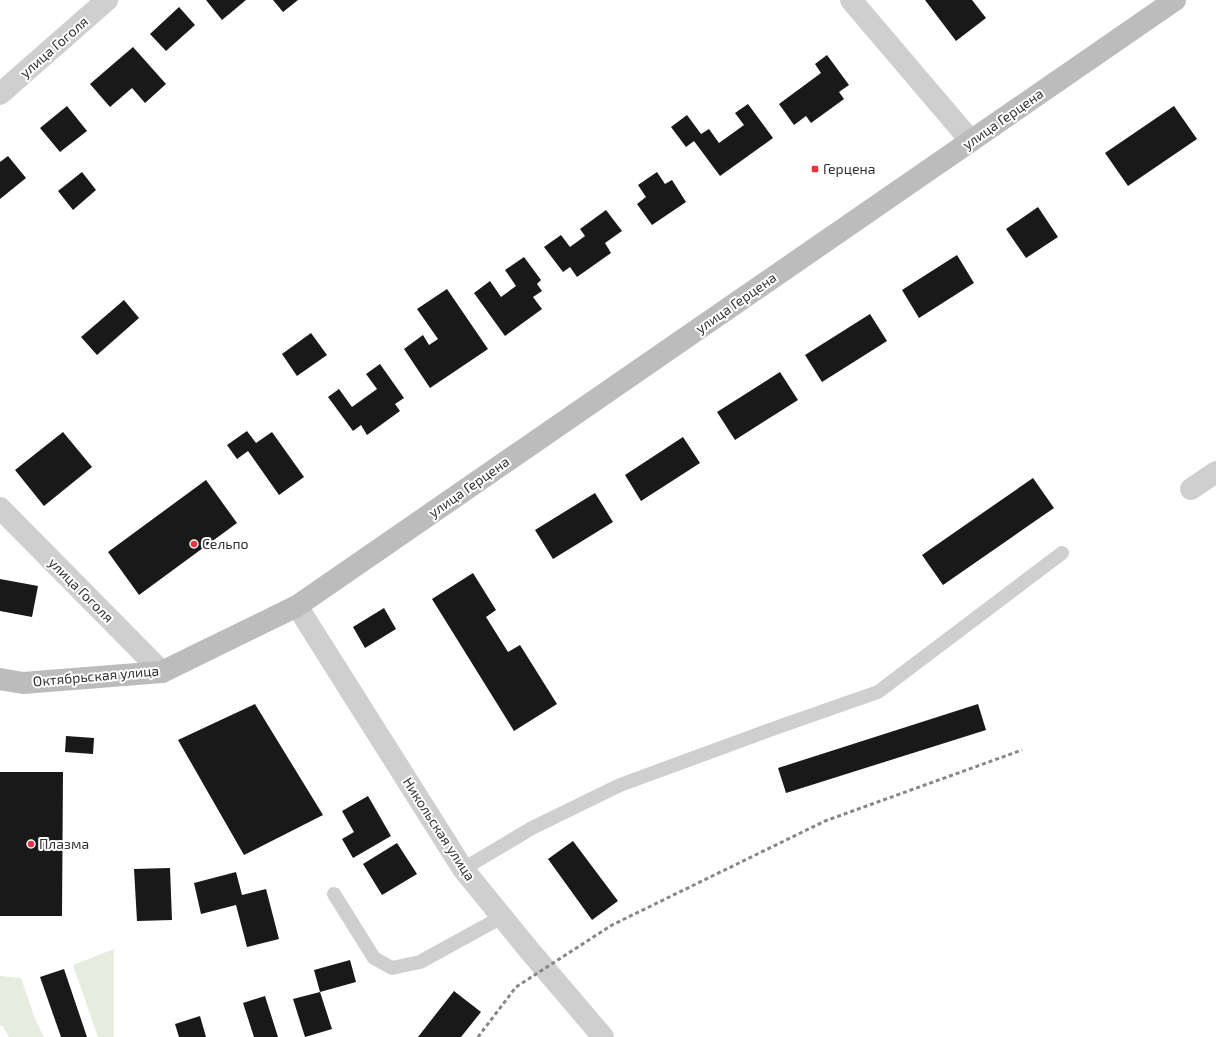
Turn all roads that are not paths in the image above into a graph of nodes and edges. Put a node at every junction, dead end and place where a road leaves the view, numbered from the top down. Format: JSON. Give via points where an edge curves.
{"nodes":[{"id":1,"x":107,"y":0,"type":"edge"},
{"id":2,"x":851,"y":0,"type":"edge"},
{"id":3,"x":1175,"y":0,"type":"edge"},
{"id":4,"x":0,"y":94,"type":"edge"},
{"id":5,"x":971,"y":141,"type":"junction"},
{"id":6,"x":1216,"y":472,"type":"edge"},
{"id":7,"x":1191,"y":489,"type":"dead end"},
{"id":8,"x":0,"y":508,"type":"edge"},
{"id":9,"x":1062,"y":553,"type":"dead end"},
{"id":10,"x":297,"y":606,"type":"junction"},
{"id":11,"x":162,"y":672,"type":"junction"},
{"id":12,"x":0,"y":679,"type":"edge"},
{"id":13,"x":463,"y":869,"type":"junction"},
{"id":14,"x":334,"y":894,"type":"dead end"},
{"id":15,"x":502,"y":917,"type":"junction"},
{"id":16,"x":603,"y":1037,"type":"edge"}],
"edges":[{"from":1,"to":4,"type":"street","name":"улица Гоголя"},
{"from":2,"to":5,"type":"street"},
{"from":3,"to":5,"type":"main road","name":"улица Герцена"},
{"from":5,"to":10,"type":"main road","name":"улица Герцена"},
{"from":6,"to":7,"type":"street"},
{"from":8,"to":11,"type":"street","name":"улица Гоголя"},
{"from":9,"to":13,"type":"lane","via":[[878,692],[620,785],[532,828]]},
{"from":10,"to":11,"type":"main road","name":"Октябрьская улица"},
{"from":10,"to":13,"type":"street","name":"Никольская улица"},
{"from":11,"to":12,"type":"main road","name":"Октябрьская улица","via":[[23,683]]},
{"from":13,"to":15,"type":"street","name":"Никольская улица"},
{"from":14,"to":15,"type":"lane","via":[[374,958],[392,968],[420,962]]},
{"from":15,"to":16,"type":"street","name":"Никольская улица"}]}
